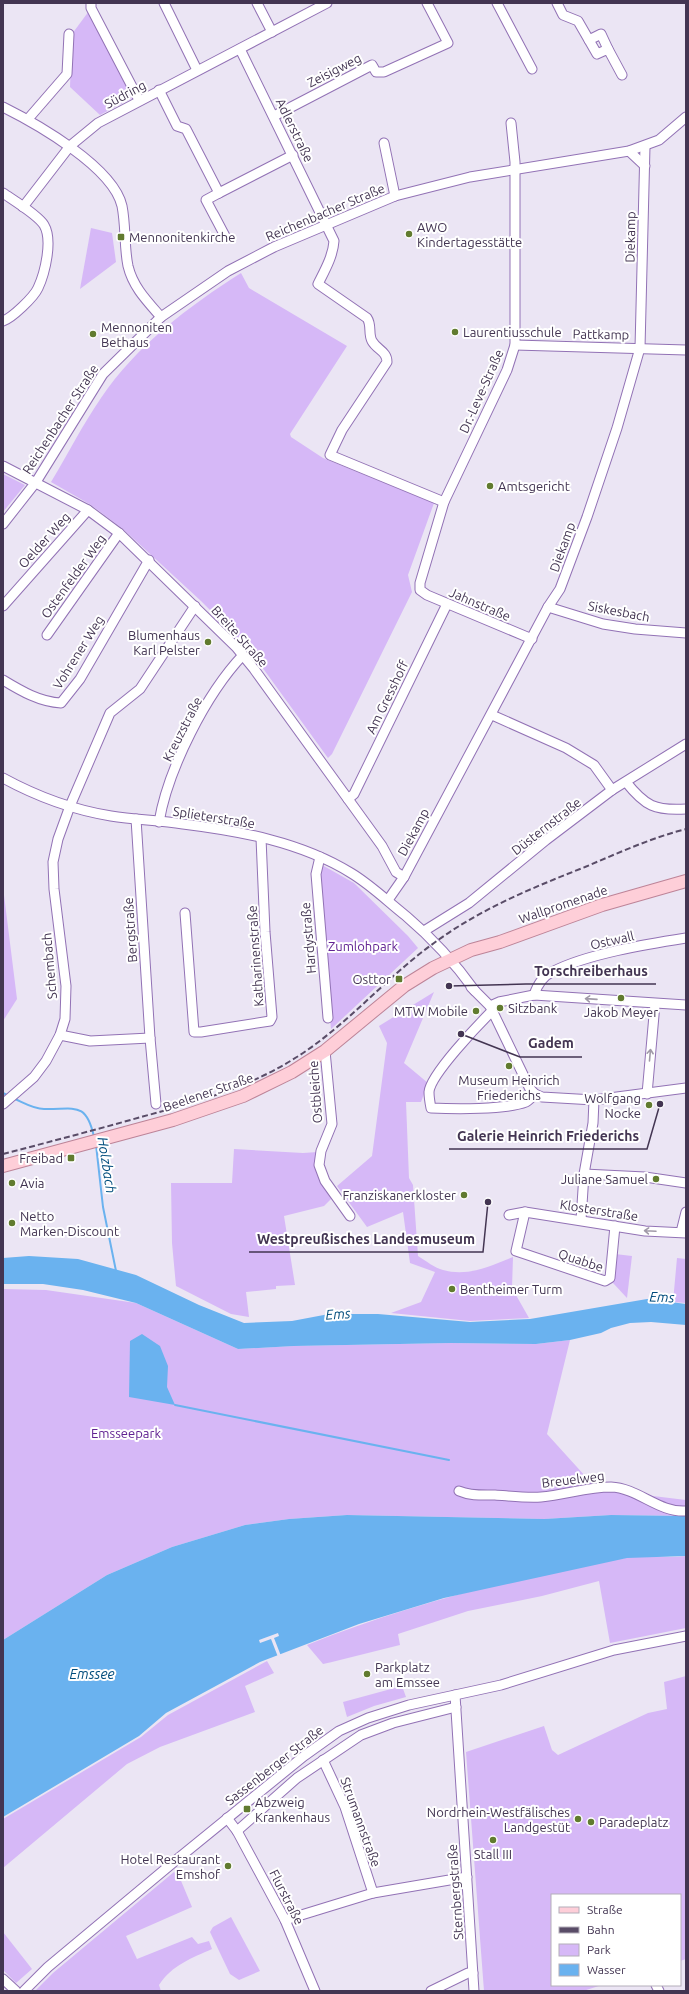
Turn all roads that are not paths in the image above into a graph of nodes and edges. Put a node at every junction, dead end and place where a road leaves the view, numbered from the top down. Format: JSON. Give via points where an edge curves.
{"nodes":[{"id":1,"x":91,"y":3,"type":"edge"},
{"id":2,"x":164,"y":3,"type":"edge"},
{"id":3,"x":256,"y":3,"type":"edge"},
{"id":4,"x":327,"y":3,"type":"edge"},
{"id":5,"x":427,"y":3,"type":"edge"},
{"id":6,"x":497,"y":3,"type":"edge"},
{"id":7,"x":557,"y":3,"type":"edge"},
{"id":8,"x":272,"y":32,"type":"junction"},
{"id":9,"x":69,"y":34,"type":"dead end"},
{"id":10,"x":589,"y":40,"type":"junction"},
{"id":11,"x":240,"y":49,"type":"junction"},
{"id":12,"x":608,"y":49,"type":"junction"},
{"id":13,"x":532,"y":69,"type":"dead end"},
{"id":14,"x":197,"y":70,"type":"junction"},
{"id":15,"x":622,"y":75,"type":"dead end"},
{"id":16,"x":159,"y":90,"type":"junction"},
{"id":17,"x":139,"y":100,"type":"junction"},
{"id":18,"x":3,"y":107,"type":"edge"},
{"id":19,"x":274,"y":116,"type":"junction"},
{"id":20,"x":686,"y":118,"type":"edge"},
{"id":21,"x":28,"y":119,"type":"junction"},
{"id":22,"x":512,"y":122,"type":"dead end"},
{"id":23,"x":384,"y":143,"type":"dead end"},
{"id":24,"x":70,"y":146,"type":"junction"},
{"id":25,"x":645,"y":146,"type":"junction"},
{"id":26,"x":629,"y":151,"type":"junction"},
{"id":27,"x":293,"y":155,"type":"junction"},
{"id":28,"x":645,"y":166,"type":"junction"},
{"id":29,"x":514,"y":169,"type":"junction"},
{"id":30,"x":3,"y":193,"type":"edge"},
{"id":31,"x":219,"y":193,"type":"junction"},
{"id":32,"x":395,"y":196,"type":"junction"},
{"id":33,"x":22,"y":207,"type":"junction"},
{"id":34,"x":326,"y":224,"type":"junction"},
{"id":35,"x":224,"y":236,"type":"dead end"},
{"id":36,"x":161,"y":317,"type":"junction"},
{"id":37,"x":3,"y":321,"type":"edge"},
{"id":38,"x":515,"y":345,"type":"junction"},
{"id":39,"x":640,"y":348,"type":"junction"},
{"id":40,"x":686,"y":350,"type":"edge"},
{"id":41,"x":3,"y":466,"type":"edge"},
{"id":42,"x":36,"y":482,"type":"junction"},
{"id":43,"x":444,"y":502,"type":"junction"},
{"id":44,"x":88,"y":510,"type":"junction"},
{"id":45,"x":3,"y":524,"type":"edge"},
{"id":46,"x":120,"y":533,"type":"junction"},
{"id":47,"x":149,"y":560,"type":"junction"},
{"id":48,"x":420,"y":590,"type":"joint"},
{"id":49,"x":447,"y":604,"type":"junction"},
{"id":50,"x":3,"y":606,"type":"edge"},
{"id":51,"x":195,"y":606,"type":"junction"},
{"id":52,"x":548,"y":607,"type":"junction"},
{"id":53,"x":686,"y":633,"type":"edge"},
{"id":54,"x":47,"y":635,"type":"dead end"},
{"id":55,"x":532,"y":639,"type":"junction"},
{"id":56,"x":243,"y":655,"type":"junction"},
{"id":57,"x":3,"y":680,"type":"edge"},
{"id":58,"x":492,"y":715,"type":"junction"},
{"id":59,"x":686,"y":744,"type":"edge"},
{"id":60,"x":3,"y":778,"type":"edge"},
{"id":61,"x":626,"y":782,"type":"junction"},
{"id":62,"x":612,"y":790,"type":"junction"},
{"id":63,"x":348,"y":800,"type":"junction"},
{"id":64,"x":70,"y":806,"type":"junction"},
{"id":65,"x":686,"y":809,"type":"edge"},
{"id":66,"x":136,"y":819,"type":"junction"},
{"id":67,"x":159,"y":822,"type":"junction"},
{"id":68,"x":261,"y":838,"type":"junction"},
{"id":69,"x":320,"y":857,"type":"junction"},
{"id":70,"x":404,"y":877,"type":"junction"},
{"id":71,"x":686,"y":881,"type":"edge"},
{"id":72,"x":388,"y":900,"type":"junction"},
{"id":73,"x":185,"y":914,"type":"dead end"},
{"id":74,"x":406,"y":916,"type":"junction"},
{"id":75,"x":424,"y":931,"type":"junction"},
{"id":76,"x":686,"y":938,"type":"edge"},
{"id":77,"x":451,"y":963,"type":"junction"},
{"id":78,"x":534,"y":995,"type":"junction"},
{"id":79,"x":655,"y":1004,"type":"junction"},
{"id":80,"x":686,"y":1005,"type":"edge"},
{"id":81,"x":492,"y":1008,"type":"junction"},
{"id":82,"x":328,"y":1018,"type":"dead end"},
{"id":83,"x":60,"y":1035,"type":"junction"},
{"id":84,"x":150,"y":1038,"type":"junction"},
{"id":85,"x":325,"y":1051,"type":"junction"},
{"id":86,"x":686,"y":1088,"type":"edge"},
{"id":87,"x":535,"y":1094,"type":"junction"},
{"id":88,"x":647,"y":1094,"type":"junction"},
{"id":89,"x":594,"y":1100,"type":"junction"},
{"id":90,"x":5,"y":1103,"type":"edge"},
{"id":91,"x":156,"y":1104,"type":"dead end"},
{"id":92,"x":3,"y":1166,"type":"edge"},
{"id":93,"x":584,"y":1174,"type":"junction"},
{"id":94,"x":686,"y":1183,"type":"edge"},
{"id":95,"x":525,"y":1212,"type":"junction"},
{"id":96,"x":686,"y":1212,"type":"edge"},
{"id":97,"x":509,"y":1215,"type":"dead end"},
{"id":98,"x":350,"y":1216,"type":"dead end"},
{"id":99,"x":581,"y":1220,"type":"junction"},
{"id":100,"x":615,"y":1226,"type":"junction"},
{"id":101,"x":683,"y":1232,"type":"edge"},
{"id":102,"x":459,"y":1491,"type":"dead end"},
{"id":103,"x":686,"y":1511,"type":"edge"},
{"id":104,"x":686,"y":1636,"type":"edge"},
{"id":105,"x":455,"y":1695,"type":"junction"},
{"id":106,"x":456,"y":1707,"type":"junction"},
{"id":107,"x":323,"y":1760,"type":"junction"},
{"id":108,"x":227,"y":1818,"type":"junction"},
{"id":109,"x":237,"y":1831,"type":"junction"},
{"id":110,"x":467,"y":1877,"type":"junction"},
{"id":111,"x":373,"y":1893,"type":"junction"},
{"id":112,"x":285,"y":1920,"type":"junction"},
{"id":113,"x":473,"y":1973,"type":"junction"},
{"id":114,"x":3,"y":1980,"type":"edge"},
{"id":115,"x":16,"y":1991,"type":"edge"},
{"id":116,"x":24,"y":1991,"type":"edge"},
{"id":117,"x":315,"y":1991,"type":"edge"},
{"id":118,"x":431,"y":1991,"type":"edge"},
{"id":119,"x":474,"y":1991,"type":"edge"}],
"edges":[{"from":1,"to":17,"type":"street","via":[[91,8]]},
{"from":2,"to":14,"type":"street"},
{"from":3,"to":8,"type":"street"},
{"from":4,"to":8,"type":"street","name":"Südring"},
{"from":5,"to":19,"type":"street","name":"Zeisigweg","via":[[448,44],[384,72],[376,72],[372,65]]},
{"from":6,"to":13,"type":"street"},
{"from":7,"to":10,"type":"street","via":[[563,15],[578,21]]},
{"from":8,"to":11,"type":"street","name":"Südring"},
{"from":9,"to":21,"type":"street","via":[[67,74]]},
{"from":10,"to":12,"type":"street","via":[[597,54]]},
{"from":10,"to":12,"type":"street","via":[[601,34]]},
{"from":11,"to":14,"type":"street","name":"Südring"},
{"from":11,"to":19,"type":"street","name":"Adlerstraße"},
{"from":12,"to":15,"type":"street"},
{"from":14,"to":16,"type":"street","name":"Südring"},
{"from":16,"to":17,"type":"street","name":"Südring"},
{"from":16,"to":31,"type":"street","via":[[177,126],[186,129]]},
{"from":17,"to":24,"type":"street","name":"Südring","via":[[98,123]]},
{"from":18,"to":21,"type":"street"},
{"from":19,"to":27,"type":"street","name":"Adlerstraße"},
{"from":20,"to":25,"type":"street","name":"Reichenbacher Straße","via":[[659,140]]},
{"from":21,"to":24,"type":"street"},
{"from":22,"to":29,"type":"street"},
{"from":23,"to":32,"type":"street","name":"Reichenbacher Straße"},
{"from":24,"to":33,"type":"street","name":"Südring"},
{"from":24,"to":36,"type":"street","via":[[107,180],[117,193],[122,205],[131,276],[142,295]]},
{"from":25,"to":26,"type":"street","name":"Reichenbacher Straße"},
{"from":25,"to":28,"type":"street","name":"Diekamp"},
{"from":26,"to":28,"type":"street"},
{"from":26,"to":29,"type":"street","name":"Reichenbacher Straße"},
{"from":27,"to":31,"type":"street"},
{"from":27,"to":34,"type":"street","name":"Adlerstraße"},
{"from":28,"to":39,"type":"street","name":"Diekamp"},
{"from":29,"to":32,"type":"street","name":"Reichenbacher Straße"},
{"from":29,"to":38,"type":"street","name":"Dr.-Leve-Straße"},
{"from":30,"to":33,"type":"street"},
{"from":31,"to":35,"type":"street","via":[[206,200]]},
{"from":32,"to":34,"type":"street","name":"Reichenbacher Straße"},
{"from":33,"to":37,"type":"street","via":[[44,225],[48,249],[38,289],[10,319]]},
{"from":34,"to":36,"type":"street","name":"Reichenbacher Straße","via":[[228,271]]},
{"from":34,"to":43,"type":"street","name":"Adlerstraße","via":[[334,247],[318,284],[367,318],[372,342],[385,353],[387,362],[342,430],[330,455]]},
{"from":36,"to":42,"type":"street","name":"Reichenbacher Straße","via":[[103,374]]},
{"from":38,"to":39,"type":"street","name":"Pattkamp"},
{"from":38,"to":43,"type":"street","name":"Dr.-Leve-Straße","via":[[507,370]]},
{"from":39,"to":40,"type":"street","name":"Pattkamp"},
{"from":39,"to":52,"type":"street","name":"Diekamp","via":[[617,428],[587,516],[560,589]]},
{"from":41,"to":42,"type":"street","name":"Breite Straße"},
{"from":42,"to":44,"type":"street","name":"Breite Straße"},
{"from":42,"to":45,"type":"street","name":"Reichenbacher Straße"},
{"from":43,"to":48,"type":"street","name":"Dr.-Leve-Straße"},
{"from":44,"to":46,"type":"street","name":"Breite Straße"},
{"from":44,"to":50,"type":"street","name":"Oelder Weg"},
{"from":46,"to":47,"type":"street","name":"Breite Straße"},
{"from":46,"to":54,"type":"street","name":"Ostenfelder Weg"},
{"from":47,"to":51,"type":"street","name":"Breite Straße"},
{"from":47,"to":57,"type":"street","name":"Vohrener Weg","via":[[80,679],[61,703],[49,703]]},
{"from":48,"to":49,"type":"street","name":"Jahnstraße"},
{"from":49,"to":55,"type":"street","name":"Jahnstraße"},
{"from":49,"to":63,"type":"street","name":"Am Gresshoff","via":[[354,794]]},
{"from":51,"to":56,"type":"street","name":"Breite Straße"},
{"from":51,"to":64,"type":"street","name":"Schembach","via":[[140,690],[110,713]]},
{"from":52,"to":53,"type":"street","name":"Siskesbach","via":[[603,624]]},
{"from":52,"to":55,"type":"street","name":"Diekamp"},
{"from":55,"to":58,"type":"street","name":"Diekamp"},
{"from":56,"to":63,"type":"street","name":"Breite Straße"},
{"from":56,"to":67,"type":"street","name":"Kreuzstraße","via":[[227,672],[192,732],[166,793]]},
{"from":58,"to":62,"type":"street","via":[[566,748],[594,765]]},
{"from":58,"to":70,"type":"street","name":"Diekamp"},
{"from":59,"to":61,"type":"street","name":"Düsternstraße"},
{"from":60,"to":64,"type":"street","name":"Splieterstraße"},
{"from":61,"to":62,"type":"street","name":"Düsternstraße"},
{"from":61,"to":65,"type":"street","via":[[638,797],[654,806],[664,810]]},
{"from":62,"to":75,"type":"street","name":"Düsternstraße","via":[[469,903]]},
{"from":63,"to":70,"type":"street","name":"Breite Straße","via":[[382,846],[396,872]]},
{"from":64,"to":66,"type":"street","name":"Splieterstraße","via":[[110,816]]},
{"from":64,"to":83,"type":"street","name":"Schembach","via":[[53,862],[66,986],[65,1019]]},
{"from":66,"to":67,"type":"street","name":"Splieterstraße"},
{"from":66,"to":84,"type":"street","name":"Bergstraße"},
{"from":67,"to":68,"type":"street","name":"Splieterstraße","via":[[219,828]]},
{"from":68,"to":69,"type":"street","name":"Splieterstraße"},
{"from":68,"to":73,"type":"street","name":"Katharinenstraße","via":[[272,1017],[270,1021],[194,1032]]},
{"from":69,"to":72,"type":"street","name":"Splieterstraße","via":[[351,873]]},
{"from":69,"to":82,"type":"street","name":"Hardystraße","via":[[316,874]]},
{"from":70,"to":72,"type":"street","name":"Diekamp"},
{"from":71,"to":77,"type":"main road","name":"Wallpromenade","via":[[602,904],[500,942],[471,950]]},
{"from":72,"to":74,"type":"street","name":"Splieterstraße"},
{"from":74,"to":75,"type":"street","name":"Splieterstraße"},
{"from":74,"to":77,"type":"street","name":"Splieterstraße"},
{"from":75,"to":77,"type":"street","name":"Splieterstraße"},
{"from":76,"to":78,"type":"street","name":"Ostwall","via":[[610,953],[551,972],[537,986]]},
{"from":77,"to":81,"type":"street"},
{"from":77,"to":85,"type":"main road","name":"Beelener Straße","via":[[416,978]]},
{"from":79,"to":78,"type":"street","one_way":true},
{"from":78,"to":81,"type":"street","via":[[499,1002]]},
{"from":79,"to":80,"type":"street"},
{"from":88,"to":79,"type":"street","one_way":true},
{"from":81,"to":87,"type":"street","via":[[530,1089]]},
{"from":81,"to":87,"type":"street","via":[[464,1039],[434,1079],[429,1091],[431,1108],[512,1105],[527,1102]]},
{"from":83,"to":84,"type":"street","via":[[90,1042]]},
{"from":83,"to":90,"type":"street","name":"Schembach","via":[[46,1061]]},
{"from":84,"to":91,"type":"street","name":"Bergstraße"},
{"from":85,"to":92,"type":"main road","name":"Beelener Straße","via":[[292,1072],[236,1099],[200,1112]]},
{"from":85,"to":98,"type":"street","name":"Ostbleiche","via":[[332,1124],[321,1151],[319,1165],[325,1181]]},
{"from":86,"to":88,"type":"street"},
{"from":87,"to":89,"type":"street","via":[[542,1097]]},
{"from":88,"to":89,"type":"street"},
{"from":89,"to":93,"type":"street","via":[[593,1123]]},
{"from":93,"to":94,"type":"street","via":[[645,1176]]},
{"from":93,"to":99,"type":"street"},
{"from":95,"to":97,"type":"street","name":"Klosterstraße"},
{"from":95,"to":99,"type":"street","name":"Klosterstraße"},
{"from":95,"to":100,"type":"street","name":"Quabbe","via":[[516,1251],[605,1281],[610,1278]]},
{"from":96,"to":101,"type":"street"},
{"from":99,"to":100,"type":"street","name":"Klosterstraße"},
{"from":101,"to":100,"type":"street","name":"Klosterstraße","one_way":true,"via":[[645,1231]]},
{"from":102,"to":103,"type":"street","name":"Breuelweg","via":[[479,1495],[541,1497],[589,1487],[613,1487],[672,1510]]},
{"from":104,"to":105,"type":"street","name":"Sassenberger Straße","via":[[614,1650],[500,1686]]},
{"from":105,"to":106,"type":"street","name":"Sternbergstraße"},
{"from":105,"to":108,"type":"street","name":"Sassenberger Straße","via":[[388,1711],[339,1731]]},
{"from":106,"to":107,"type":"street","name":"Sassenberger Straße","via":[[393,1723],[361,1735]]},
{"from":106,"to":110,"type":"street","name":"Sternbergstraße"},
{"from":107,"to":109,"type":"street","name":"Sassenberger Straße","via":[[297,1778]]},
{"from":107,"to":111,"type":"street","name":"Strumannstraße","via":[[345,1808]]},
{"from":108,"to":109,"type":"street","name":"Flurstraße"},
{"from":108,"to":116,"type":"street","name":"Sassenberger Straße","via":[[48,1967]]},
{"from":109,"to":112,"type":"street","name":"Flurstraße"},
{"from":110,"to":111,"type":"street"},
{"from":110,"to":113,"type":"street","name":"Sternbergstraße"},
{"from":111,"to":112,"type":"street"},
{"from":112,"to":117,"type":"street","name":"Flurstraße"},
{"from":113,"to":118,"type":"street"},
{"from":113,"to":119,"type":"street","name":"Sternbergstraße"},
{"from":114,"to":115,"type":"street"}]}
